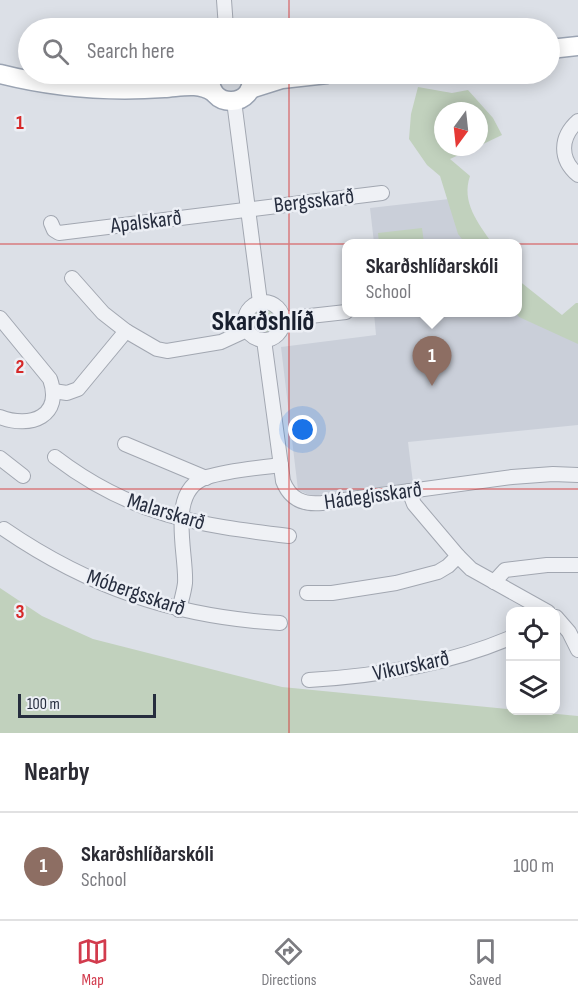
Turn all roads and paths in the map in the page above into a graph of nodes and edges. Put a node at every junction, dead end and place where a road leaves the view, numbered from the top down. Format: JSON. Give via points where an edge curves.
{"nodes":[{"id":1,"x":224,"y":0,"type":"edge"},
{"id":2,"x":225,"y":18,"type":"edge"},
{"id":3,"x":578,"y":39,"type":"edge"},
{"id":4,"x":560,"y":41,"type":"edge"},
{"id":5,"x":578,"y":45,"type":"edge"},
{"id":6,"x":560,"y":47,"type":"edge"},
{"id":7,"x":0,"y":66,"type":"edge"},
{"id":8,"x":18,"y":70,"type":"edge"},
{"id":9,"x":0,"y":74,"type":"edge"},
{"id":10,"x":18,"y":78,"type":"edge"},
{"id":11,"x":47,"y":84,"type":"edge"},
{"id":12,"x":208,"y":84,"type":"edge"},
{"id":13,"x":213,"y":84,"type":"edge"},
{"id":14,"x":249,"y":84,"type":"edge"},
{"id":15,"x":234,"y":101,"type":"junction"},
{"id":16,"x":578,"y":121,"type":"edge"},
{"id":17,"x":578,"y":175,"type":"edge"},
{"id":18,"x":382,"y":193,"type":"dead end"},
{"id":19,"x":247,"y":209,"type":"junction"},
{"id":20,"x":51,"y":223,"type":"dead end"},
{"id":21,"x":72,"y":278,"type":"dead end"},
{"id":22,"x":260,"y":302,"type":"junction"},
{"id":23,"x":342,"y":312,"type":"edge"},
{"id":24,"x":0,"y":318,"type":"edge"},
{"id":25,"x":282,"y":319,"type":"junction"},
{"id":26,"x":247,"y":330,"type":"junction"},
{"id":27,"x":126,"y":331,"type":"junction"},
{"id":28,"x":264,"y":340,"type":"junction"},
{"id":29,"x":53,"y":391,"type":"junction"},
{"id":30,"x":0,"y":417,"type":"edge"},
{"id":31,"x":124,"y":444,"type":"dead end"},
{"id":32,"x":55,"y":457,"type":"dead end"},
{"id":33,"x":0,"y":458,"type":"edge"},
{"id":34,"x":281,"y":465,"type":"junction"},
{"id":35,"x":578,"y":475,"type":"edge"},
{"id":36,"x":23,"y":476,"type":"dead end"},
{"id":37,"x":206,"y":478,"type":"junction"},
{"id":38,"x":409,"y":491,"type":"junction"},
{"id":39,"x":181,"y":519,"type":"junction"},
{"id":40,"x":4,"y":529,"type":"dead end"},
{"id":41,"x":289,"y":536,"type":"dead end"},
{"id":42,"x":458,"y":556,"type":"junction"},
{"id":43,"x":578,"y":565,"type":"edge"},
{"id":44,"x":494,"y":582,"type":"junction"},
{"id":45,"x":307,"y":593,"type":"dead end"},
{"id":46,"x":539,"y":607,"type":"edge"},
{"id":47,"x":179,"y":610,"type":"junction"},
{"id":48,"x":280,"y":623,"type":"dead end"},
{"id":49,"x":560,"y":623,"type":"edge"},
{"id":50,"x":506,"y":639,"type":"edge"},
{"id":51,"x":578,"y":650,"type":"edge"},
{"id":52,"x":309,"y":680,"type":"dead end"}],
"edges":[{"from":1,"to":2,"type":"street"},
{"from":3,"to":4,"type":"main road"},
{"from":5,"to":6,"type":"main road"},
{"from":7,"to":8,"type":"main road"},
{"from":9,"to":10,"type":"main road"},
{"from":11,"to":12,"type":"main road","via":[[90,90]]},
{"from":13,"to":15,"type":"main road","via":[[222,99]]},
{"from":14,"to":15,"type":"main road","via":[[246,95]]},
{"from":15,"to":19,"type":"street"},
{"from":16,"to":17,"type":"street","via":[[568,132],[564,148],[569,166]]},
{"from":18,"to":19,"type":"street","name":"Bergsskarð"},
{"from":19,"to":20,"type":"street","name":"Apalskarð","via":[[59,232]]},
{"from":19,"to":22,"type":"street"},
{"from":21,"to":27,"type":"street","via":[[103,313]]},
{"from":22,"to":25,"type":"street","via":[[277,308]]},
{"from":22,"to":26,"type":"street","via":[[246,313]]},
{"from":23,"to":25,"type":"street"},
{"from":24,"to":29,"type":"street","via":[[50,379]]},
{"from":25,"to":28,"type":"street","via":[[278,333]]},
{"from":26,"to":27,"type":"street","via":[[221,342],[167,351]]},
{"from":26,"to":28,"type":"street"},
{"from":27,"to":29,"type":"street","via":[[78,389],[68,393]]},
{"from":28,"to":34,"type":"street","name":"Hádegisskarð"},
{"from":29,"to":30,"type":"street","via":[[49,408],[38,419],[21,423]]},
{"from":31,"to":37,"type":"street"},
{"from":32,"to":39,"type":"street","name":"Malarskarð","via":[[126,501]]},
{"from":33,"to":36,"type":"street"},
{"from":34,"to":37,"type":"street"},
{"from":34,"to":38,"type":"street","name":"Hádegisskarð","via":[[289,492],[308,504]]},
{"from":35,"to":38,"type":"street","name":"Hádegisskarð","via":[[532,475]]},
{"from":37,"to":39,"type":"street","via":[[187,495]]},
{"from":38,"to":42,"type":"street","via":[[414,504]]},
{"from":39,"to":41,"type":"street","name":"Malarskarð"},
{"from":39,"to":47,"type":"street","via":[[185,583]]},
{"from":40,"to":47,"type":"street","name":"Móbergsskarð","via":[[89,579]]},
{"from":42,"to":44,"type":"street"},
{"from":42,"to":45,"type":"street","via":[[438,572],[396,584]]},
{"from":43,"to":44,"type":"street","via":[[505,570]]},
{"from":44,"to":46,"type":"street"},
{"from":47,"to":48,"type":"street","name":"Móbergsskarð"},
{"from":49,"to":51,"type":"street"},
{"from":50,"to":52,"type":"street","name":"Vikurskarð","via":[[413,668]]}]}
